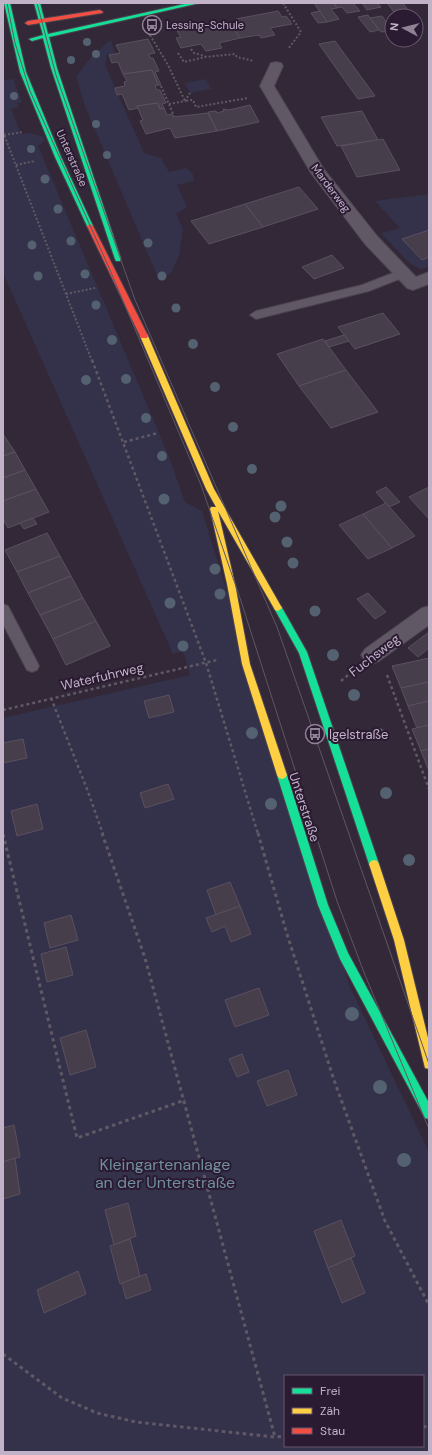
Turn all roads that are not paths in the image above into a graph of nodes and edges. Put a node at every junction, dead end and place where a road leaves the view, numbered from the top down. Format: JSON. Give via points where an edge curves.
{"nodes":[{"id":1,"x":7,"y":3,"type":"edge"},
{"id":2,"x":38,"y":3,"type":"edge"},
{"id":3,"x":187,"y":3,"type":"edge"},
{"id":4,"x":197,"y":3,"type":"edge"},
{"id":5,"x":129,"y":8,"type":"dead end"},
{"id":6,"x":107,"y":11,"type":"dead end"},
{"id":7,"x":42,"y":21,"type":"junction"},
{"id":8,"x":7,"y":27,"type":"edge"},
{"id":9,"x":45,"y":37,"type":"junction"},
{"id":10,"x":12,"y":43,"type":"junction"},
{"id":11,"x":276,"y":66,"type":"road end"},
{"id":12,"x":403,"y":273,"type":"junction"},
{"id":13,"x":429,"y":278,"type":"edge"},
{"id":14,"x":134,"y":314,"type":"junction"},
{"id":15,"x":256,"y":315,"type":"dead end"},
{"id":16,"x":210,"y":489,"type":"junction"},
{"id":17,"x":3,"y":610,"type":"edge"},
{"id":18,"x":429,"y":614,"type":"edge"},
{"id":19,"x":372,"y":655,"type":"road end"},
{"id":20,"x":32,"y":666,"type":"dead end"},
{"id":21,"x":429,"y":1064,"type":"edge"},
{"id":22,"x":429,"y":1114,"type":"edge"}],
"edges":[{"from":1,"to":8,"type":"main road","name":"Unterstraße"},
{"from":2,"to":7,"type":"main road","name":"Unterstraße"},
{"from":3,"to":5,"type":"main road"},
{"from":4,"to":9,"type":"main road"},
{"from":6,"to":7,"type":"main road"},
{"from":7,"to":8,"type":"main road"},
{"from":7,"to":9,"type":"main road","name":"Unterstraße"},
{"from":8,"to":10,"type":"main road","name":"Unterstraße"},
{"from":9,"to":10,"type":"main road"},
{"from":9,"to":14,"type":"main road","name":"Unterstraße"},
{"from":10,"to":14,"type":"main road","name":"Unterstraße","via":[[58,157]]},
{"from":11,"to":12,"type":"street","name":"Marderweg","via":[[267,86],[316,170],[371,240]]},
{"from":12,"to":13,"type":"street","name":"Marderweg","via":[[413,284]]},
{"from":12,"to":15,"type":"lane","via":[[365,288]]},
{"from":14,"to":16,"type":"main road","name":"Unterstraße"},
{"from":16,"to":21,"type":"main road","name":"Unterstraße","via":[[303,652],[399,940]]},
{"from":16,"to":22,"type":"main road","name":"Unterstraße","via":[[246,664],[323,905],[344,956]]},
{"from":17,"to":20,"type":"lane"},
{"from":18,"to":19,"type":"street","name":"Fuchsweg"}]}
